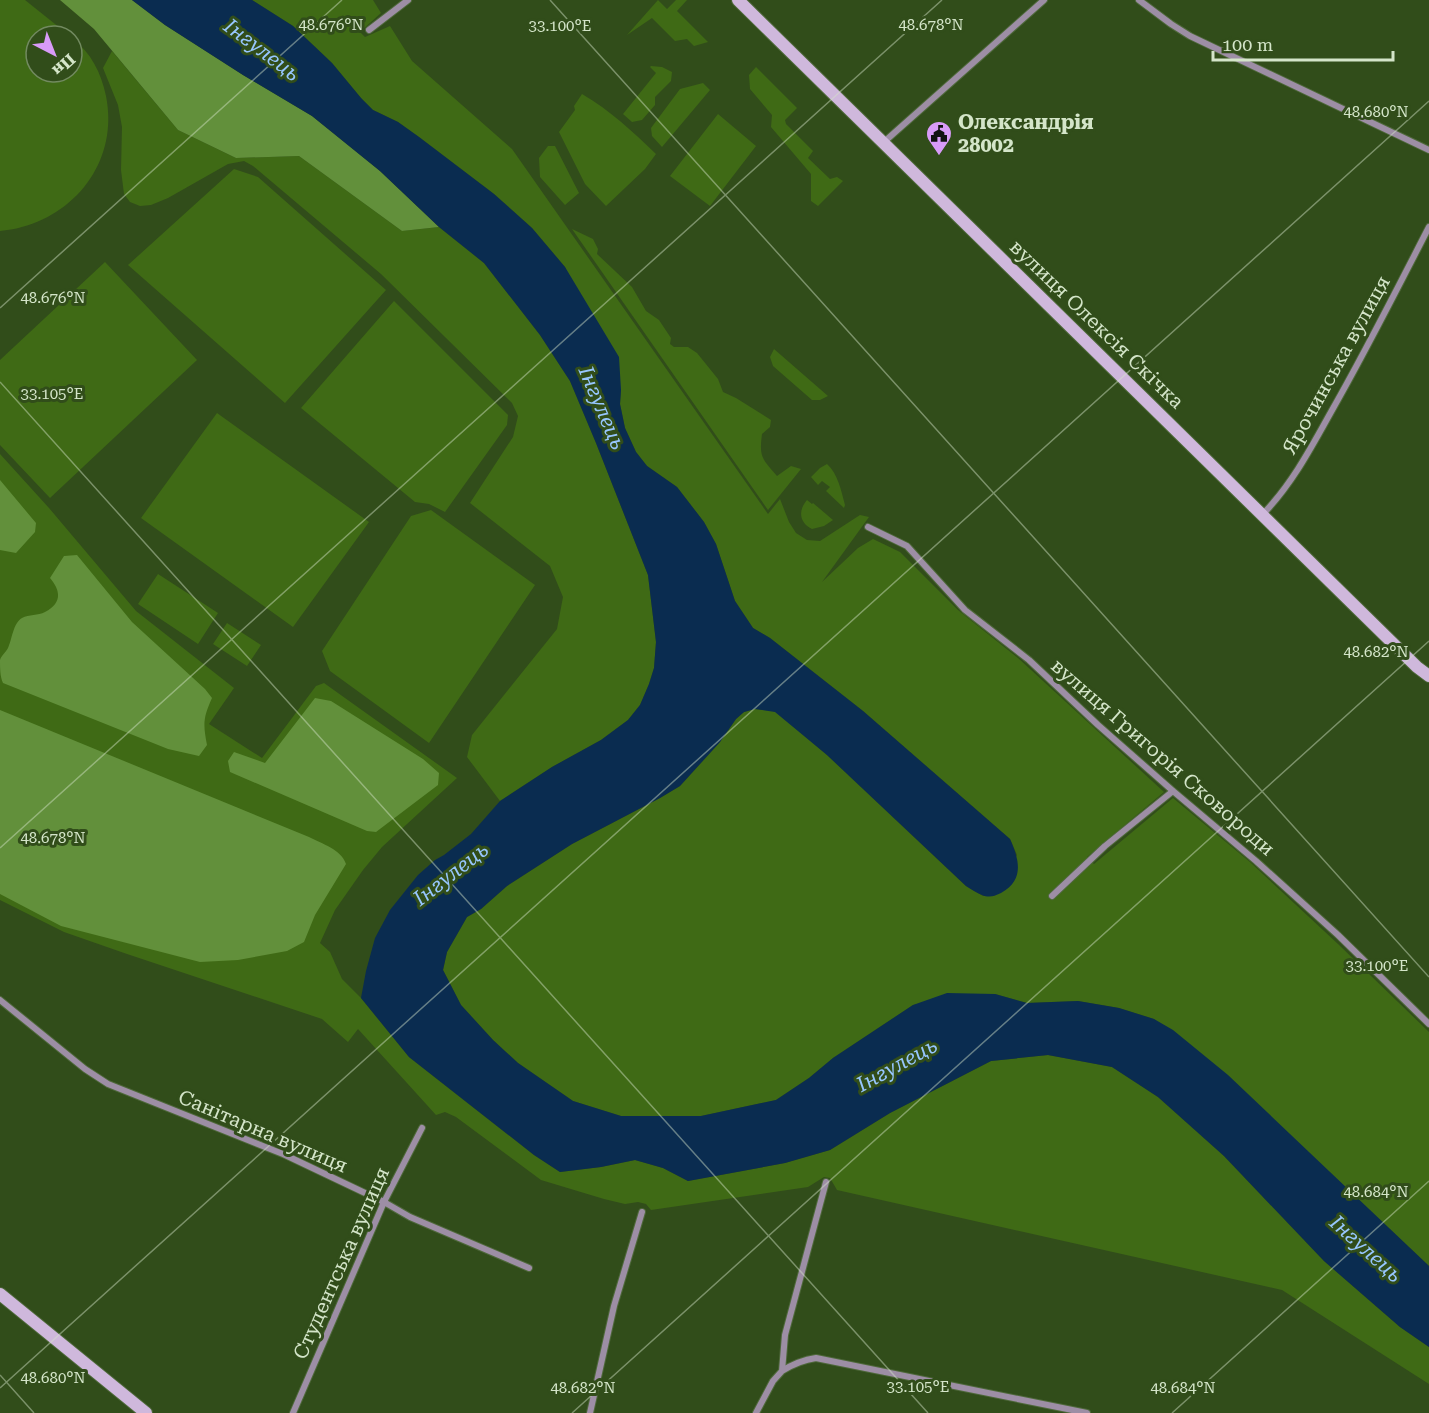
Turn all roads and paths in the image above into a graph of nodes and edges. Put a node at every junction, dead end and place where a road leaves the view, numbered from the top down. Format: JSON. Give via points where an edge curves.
{"nodes":[{"id":1,"x":408,"y":0,"type":"edge"},
{"id":2,"x":738,"y":0,"type":"edge"},
{"id":3,"x":1044,"y":0,"type":"edge"},
{"id":4,"x":1139,"y":0,"type":"edge"},
{"id":5,"x":369,"y":30,"type":"dead end"},
{"id":6,"x":884,"y":142,"type":"junction"},
{"id":7,"x":1429,"y":150,"type":"edge"},
{"id":8,"x":1429,"y":226,"type":"edge"},
{"id":9,"x":1263,"y":514,"type":"junction"},
{"id":10,"x":868,"y":527,"type":"dead end"},
{"id":11,"x":1429,"y":676,"type":"edge"},
{"id":12,"x":1173,"y":791,"type":"junction"},
{"id":13,"x":1052,"y":896,"type":"dead end"},
{"id":14,"x":0,"y":1000,"type":"edge"},
{"id":15,"x":1429,"y":1024,"type":"edge"},
{"id":16,"x":422,"y":1128,"type":"dead end"},
{"id":17,"x":826,"y":1182,"type":"dead end"},
{"id":18,"x":384,"y":1202,"type":"junction"},
{"id":19,"x":642,"y":1212,"type":"dead end"},
{"id":20,"x":529,"y":1268,"type":"dead end"},
{"id":21,"x":0,"y":1294,"type":"edge"},
{"id":22,"x":782,"y":1371,"type":"junction"},
{"id":23,"x":139,"y":1411,"type":"edge"},
{"id":24,"x":293,"y":1413,"type":"edge"},
{"id":25,"x":590,"y":1413,"type":"edge"},
{"id":26,"x":756,"y":1413,"type":"edge"},
{"id":27,"x":1087,"y":1413,"type":"edge"}],
"edges":[{"from":1,"to":5,"type":"street"},
{"from":2,"to":6,"type":"street","name":"вулиця Олексія Скічка"},
{"from":3,"to":6,"type":"street"},
{"from":4,"to":7,"type":"street","via":[[1190,36]]},
{"from":6,"to":9,"type":"street","name":"вулиця Олексія Скічка"},
{"from":8,"to":9,"type":"street","name":"Ярочинська вулиця","via":[[1307,455]]},
{"from":9,"to":11,"type":"street","name":"вулиця Олексія Скічка"},
{"from":10,"to":12,"type":"street","name":"вулиця Григорія Сковороди","via":[[907,546],[965,610],[1029,660]]},
{"from":12,"to":13,"type":"street"},
{"from":12,"to":15,"type":"street","name":"вулиця Григорія Сковороди","via":[[1322,920]]},
{"from":14,"to":18,"type":"street","name":"Санітарна вулиця","via":[[108,1084],[284,1154]]},
{"from":16,"to":18,"type":"street","name":"Студентська вулиця"},
{"from":17,"to":22,"type":"street","via":[[785,1335]]},
{"from":18,"to":20,"type":"street","name":"Санітарна вулиця"},
{"from":18,"to":24,"type":"street","name":"Студентська вулиця"},
{"from":19,"to":25,"type":"street","via":[[614,1306]]},
{"from":21,"to":23,"type":"street"},
{"from":22,"to":26,"type":"street"},
{"from":22,"to":27,"type":"street","via":[[816,1358]]}]}
